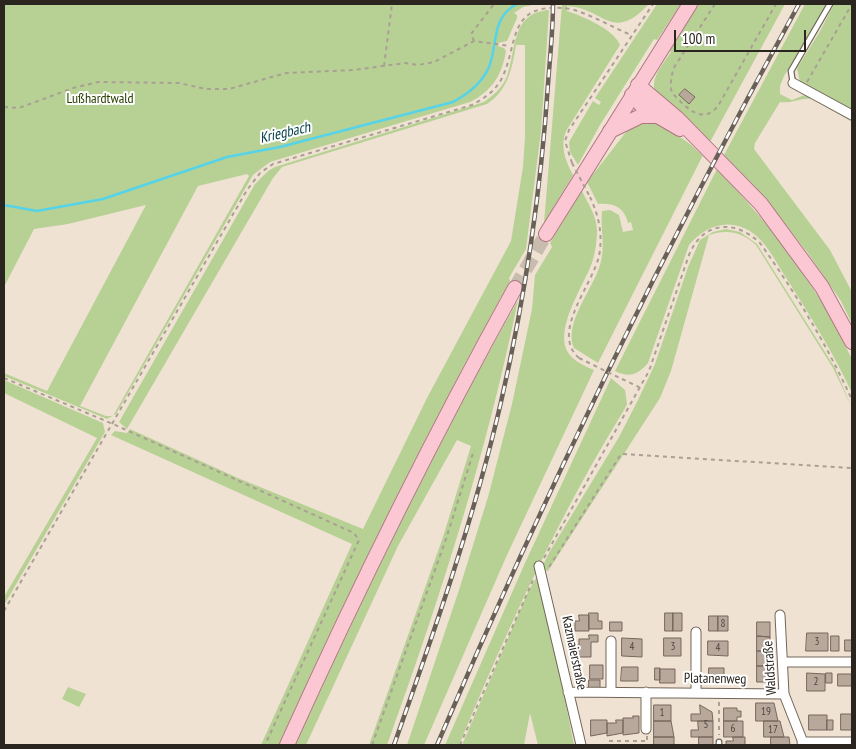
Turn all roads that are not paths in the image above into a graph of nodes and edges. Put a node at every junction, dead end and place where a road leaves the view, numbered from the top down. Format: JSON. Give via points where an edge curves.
{"nodes":[{"id":1,"x":690,"y":4,"type":"edge"},
{"id":2,"x":830,"y":4,"type":"edge"},
{"id":3,"x":793,"y":83,"type":"joint"},
{"id":4,"x":635,"y":90,"type":"junction"},
{"id":5,"x":852,"y":115,"type":"edge"},
{"id":6,"x":657,"y":116,"type":"junction"},
{"id":7,"x":609,"y":131,"type":"junction"},
{"id":8,"x":695,"y":138,"type":"junction"},
{"id":9,"x":546,"y":234,"type":"tunnel mouth"},
{"id":10,"x":515,"y":288,"type":"tunnel mouth"},
{"id":11,"x":852,"y":342,"type":"edge"},
{"id":12,"x":540,"y":570,"type":"road end"},
{"id":13,"x":780,"y":615,"type":"dead end"},
{"id":14,"x":696,"y":632,"type":"dead end"},
{"id":15,"x":611,"y":641,"type":"dead end"},
{"id":16,"x":783,"y":662,"type":"junction"},
{"id":17,"x":852,"y":662,"type":"edge"},
{"id":18,"x":568,"y":692,"type":"junction"},
{"id":19,"x":611,"y":692,"type":"junction"},
{"id":20,"x":646,"y":692,"type":"junction"},
{"id":21,"x":696,"y":692,"type":"junction"},
{"id":22,"x":784,"y":694,"type":"junction"},
{"id":23,"x":646,"y":729,"type":"dead end"},
{"id":24,"x":852,"y":742,"type":"edge"},
{"id":25,"x":803,"y":744,"type":"edge"},
{"id":26,"x":287,"y":745,"type":"edge"},
{"id":27,"x":580,"y":745,"type":"edge"}],
"edges":[{"from":1,"to":4,"type":"main road"},
{"from":2,"to":3,"type":"lane","via":[[791,71]]},
{"from":3,"to":5,"type":"street"},
{"from":4,"to":6,"type":"main road","via":[[644,108]]},
{"from":4,"to":7,"type":"main road"},
{"from":4,"to":8,"type":"main road","via":[[677,118]]},
{"from":6,"to":7,"type":"main road","via":[[636,118]]},
{"from":6,"to":8,"type":"main road"},
{"from":7,"to":9,"type":"main road"},
{"from":8,"to":11,"type":"main road","via":[[771,217],[822,287]]},
{"from":10,"to":26,"type":"main road","via":[[413,478]]},
{"from":12,"to":18,"type":"street","name":"Kazmaierstraße"},
{"from":13,"to":16,"type":"street","name":"Waldstraße"},
{"from":14,"to":21,"type":"street"},
{"from":15,"to":19,"type":"street"},
{"from":16,"to":17,"type":"street"},
{"from":16,"to":22,"type":"street","name":"Waldstraße"},
{"from":18,"to":19,"type":"street","name":"Platanenweg"},
{"from":18,"to":27,"type":"street","name":"Kazmaierstraße"},
{"from":19,"to":20,"type":"street","name":"Platanenweg"},
{"from":20,"to":21,"type":"street","name":"Platanenweg"},
{"from":20,"to":23,"type":"street"},
{"from":21,"to":22,"type":"street","name":"Platanenweg"},
{"from":22,"to":25,"type":"street","name":"Waldstraße"},
{"from":24,"to":25,"type":"street"}]}
